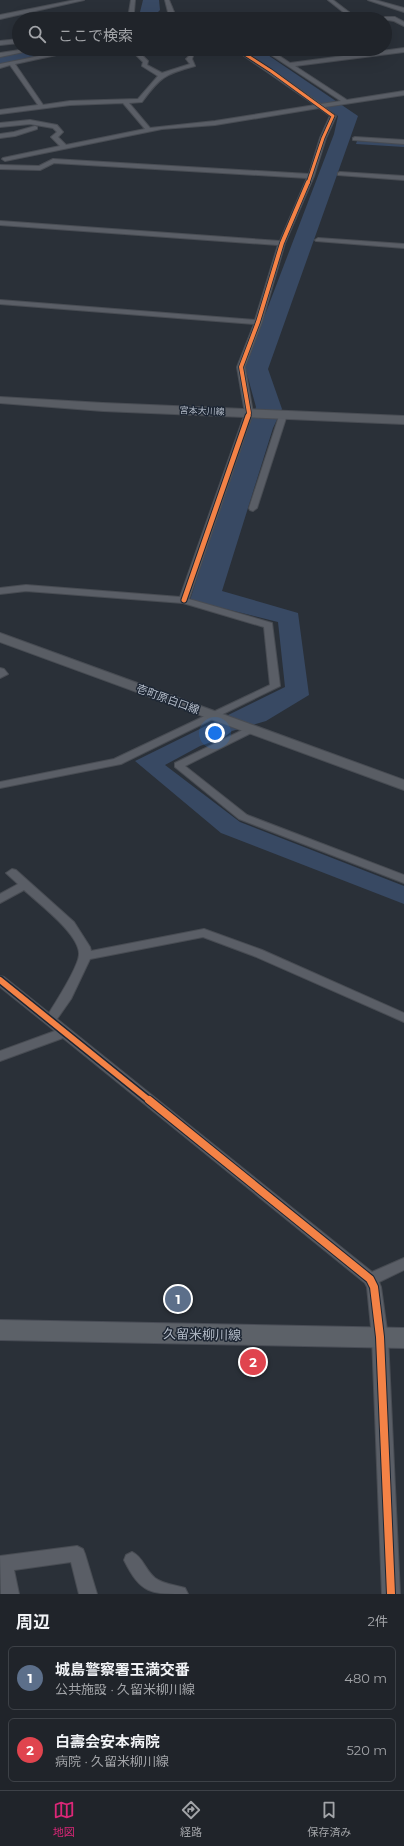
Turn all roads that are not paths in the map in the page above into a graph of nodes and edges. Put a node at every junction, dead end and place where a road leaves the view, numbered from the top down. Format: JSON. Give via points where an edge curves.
{"nodes":[{"id":1,"x":82,"y":0,"type":"edge"},
{"id":2,"x":133,"y":0,"type":"edge"},
{"id":3,"x":167,"y":0,"type":"edge"},
{"id":4,"x":330,"y":0,"type":"edge"},
{"id":5,"x":370,"y":0,"type":"edge"},
{"id":6,"x":404,"y":10,"type":"edge"},
{"id":7,"x":20,"y":12,"type":"edge"},
{"id":8,"x":131,"y":12,"type":"edge"},
{"id":9,"x":171,"y":12,"type":"edge"},
{"id":10,"x":345,"y":12,"type":"edge"},
{"id":11,"x":12,"y":14,"type":"edge"},
{"id":12,"x":0,"y":16,"type":"edge"},
{"id":13,"x":392,"y":19,"type":"edge"},
{"id":14,"x":404,"y":24,"type":"edge"},
{"id":15,"x":12,"y":42,"type":"edge"},
{"id":16,"x":0,"y":43,"type":"edge"},
{"id":17,"x":404,"y":50,"type":"edge"},
{"id":18,"x":392,"y":52,"type":"edge"},
{"id":19,"x":12,"y":53,"type":"edge"},
{"id":20,"x":0,"y":55,"type":"edge"},
{"id":21,"x":49,"y":56,"type":"edge"},
{"id":22,"x":140,"y":56,"type":"edge"},
{"id":23,"x":247,"y":56,"type":"edge"},
{"id":24,"x":276,"y":56,"type":"edge"},
{"id":25,"x":358,"y":56,"type":"edge"},
{"id":26,"x":191,"y":57,"type":"dead end"},
{"id":27,"x":12,"y":64,"type":"junction"},
{"id":28,"x":289,"y":65,"type":"junction"},
{"id":29,"x":0,"y":66,"type":"edge"},
{"id":30,"x":161,"y":75,"type":"junction"},
{"id":31,"x":404,"y":93,"type":"edge"},
{"id":32,"x":126,"y":102,"type":"junction"},
{"id":33,"x":346,"y":102,"type":"junction"},
{"id":34,"x":41,"y":106,"type":"junction"},
{"id":35,"x":322,"y":107,"type":"junction"},
{"id":36,"x":0,"y":112,"type":"edge"},
{"id":37,"x":0,"y":125,"type":"edge"},
{"id":38,"x":41,"y":125,"type":"junction"},
{"id":39,"x":149,"y":130,"type":"junction"},
{"id":40,"x":0,"y":136,"type":"edge"},
{"id":41,"x":355,"y":139,"type":"dead end"},
{"id":42,"x":404,"y":142,"type":"edge"},
{"id":43,"x":64,"y":147,"type":"junction"},
{"id":44,"x":5,"y":159,"type":"dead end"},
{"id":45,"x":0,"y":167,"type":"edge"},
{"id":46,"x":340,"y":174,"type":"dead end"},
{"id":47,"x":311,"y":176,"type":"junction"},
{"id":48,"x":404,"y":178,"type":"edge"},
{"id":49,"x":0,"y":223,"type":"edge"},
{"id":50,"x":318,"y":240,"type":"dead end"},
{"id":51,"x":282,"y":243,"type":"junction"},
{"id":52,"x":404,"y":246,"type":"edge"},
{"id":53,"x":0,"y":302,"type":"edge"},
{"id":54,"x":258,"y":322,"type":"junction"},
{"id":55,"x":0,"y":400,"type":"edge"},
{"id":56,"x":252,"y":413,"type":"junction"},
{"id":57,"x":281,"y":415,"type":"junction"},
{"id":58,"x":404,"y":420,"type":"edge"},
{"id":59,"x":253,"y":508,"type":"dead end"},
{"id":60,"x":0,"y":591,"type":"edge"},
{"id":61,"x":184,"y":600,"type":"junction"},
{"id":62,"x":2,"y":639,"type":"edge"},
{"id":63,"x":0,"y":671,"type":"edge"},
{"id":64,"x":0,"y":675,"type":"edge"},
{"id":65,"x":217,"y":716,"type":"junction"},
{"id":66,"x":249,"y":728,"type":"junction"},
{"id":67,"x":0,"y":785,"type":"edge"},
{"id":68,"x":404,"y":785,"type":"edge"},
{"id":69,"x":12,"y":873,"type":"dead end"},
{"id":70,"x":404,"y":880,"type":"edge"},
{"id":71,"x":26,"y":885,"type":"junction"},
{"id":72,"x":0,"y":898,"type":"edge"},
{"id":73,"x":85,"y":956,"type":"junction"},
{"id":74,"x":0,"y":980,"type":"edge"},
{"id":75,"x":404,"y":1018,"type":"edge"},
{"id":76,"x":50,"y":1020,"type":"junction"},
{"id":77,"x":64,"y":1032,"type":"junction"},
{"id":78,"x":0,"y":1056,"type":"edge"},
{"id":79,"x":404,"y":1264,"type":"edge"},
{"id":80,"x":370,"y":1279,"type":"junction"},
{"id":81,"x":0,"y":1330,"type":"edge"},
{"id":82,"x":380,"y":1338,"type":"junction"},
{"id":83,"x":404,"y":1338,"type":"edge"},
{"id":84,"x":132,"y":1560,"type":"dead end"},
{"id":85,"x":2,"y":1564,"type":"edge"},
{"id":86,"x":10,"y":1594,"type":"edge"},
{"id":87,"x":88,"y":1594,"type":"edge"},
{"id":88,"x":179,"y":1594,"type":"edge"},
{"id":89,"x":391,"y":1594,"type":"edge"}],
"edges":[{"from":1,"to":7,"type":"street"},
{"from":2,"to":8,"type":"street"},
{"from":3,"to":9,"type":"street"},
{"from":4,"to":10,"type":"street"},
{"from":5,"to":6,"type":"street"},
{"from":11,"to":12,"type":"street"},
{"from":13,"to":14,"type":"street"},
{"from":15,"to":16,"type":"street"},
{"from":17,"to":18,"type":"street"},
{"from":19,"to":20,"type":"street"},
{"from":21,"to":27,"type":"street"},
{"from":22,"to":30,"type":"street","via":[[146,62],[144,65]]},
{"from":23,"to":35,"type":"street"},
{"from":24,"to":28,"type":"street"},
{"from":25,"to":28,"type":"street"},
{"from":26,"to":30,"type":"street","via":[[189,59],[193,66]]},
{"from":27,"to":29,"type":"street"},
{"from":27,"to":34,"type":"street"},
{"from":28,"to":33,"type":"street"},
{"from":30,"to":32,"type":"street","via":[[140,101]]},
{"from":31,"to":33,"type":"street"},
{"from":32,"to":34,"type":"street"},
{"from":32,"to":39,"type":"street"},
{"from":33,"to":35,"type":"street"},
{"from":34,"to":36,"type":"street"},
{"from":35,"to":39,"type":"street"},
{"from":35,"to":47,"type":"street","via":[[333,116]]},
{"from":37,"to":38,"type":"street","via":[[30,122]]},
{"from":38,"to":40,"type":"street","via":[[16,134]]},
{"from":38,"to":43,"type":"street","via":[[55,126],[60,132],[54,136]]},
{"from":39,"to":43,"type":"street"},
{"from":41,"to":42,"type":"street"},
{"from":43,"to":44,"type":"street"},
{"from":45,"to":47,"type":"street","via":[[40,168],[53,161]]},
{"from":46,"to":48,"type":"street"},
{"from":47,"to":51,"type":"street"},
{"from":49,"to":51,"type":"street"},
{"from":50,"to":52,"type":"street"},
{"from":51,"to":54,"type":"street"},
{"from":53,"to":54,"type":"street"},
{"from":54,"to":56,"type":"street","via":[[241,367]]},
{"from":55,"to":56,"type":"main road","name":"宮本大川線"},
{"from":56,"to":57,"type":"main road","name":"宮本大川線"},
{"from":56,"to":61,"type":"street"},
{"from":57,"to":58,"type":"main road","name":"宮本大川線"},
{"from":57,"to":59,"type":"street"},
{"from":60,"to":61,"type":"street","via":[[26,588]]},
{"from":61,"to":65,"type":"street","via":[[269,625],[275,686]]},
{"from":62,"to":65,"type":"main road","name":"壱町原白口線"},
{"from":63,"to":64,"type":"street","via":[[3,674]]},
{"from":65,"to":66,"type":"main road","name":"壱町原白口線"},
{"from":65,"to":67,"type":"street","via":[[117,762]]},
{"from":66,"to":68,"type":"main road","name":"壱町原白口線"},
{"from":66,"to":70,"type":"street","via":[[180,767],[243,817]]},
{"from":69,"to":71,"type":"street"},
{"from":71,"to":72,"type":"street"},
{"from":71,"to":73,"type":"street","via":[[70,925],[84,947]]},
{"from":73,"to":75,"type":"street","via":[[204,933],[258,953]]},
{"from":73,"to":76,"type":"street","via":[[65,999]]},
{"from":74,"to":76,"type":"street"},
{"from":76,"to":77,"type":"street"},
{"from":77,"to":78,"type":"street"},
{"from":77,"to":80,"type":"street"},
{"from":79,"to":80,"type":"street"},
{"from":80,"to":82,"type":"street","via":[[374,1287]]},
{"from":81,"to":82,"type":"main road","name":"久留米柳川線"},
{"from":82,"to":83,"type":"main road","name":"久留米柳川線"},
{"from":82,"to":89,"type":"street"},
{"from":84,"to":88,"type":"street","via":[[146,1582],[156,1589]]},
{"from":85,"to":86,"type":"street"},
{"from":85,"to":87,"type":"street","via":[[77,1554]]}]}
